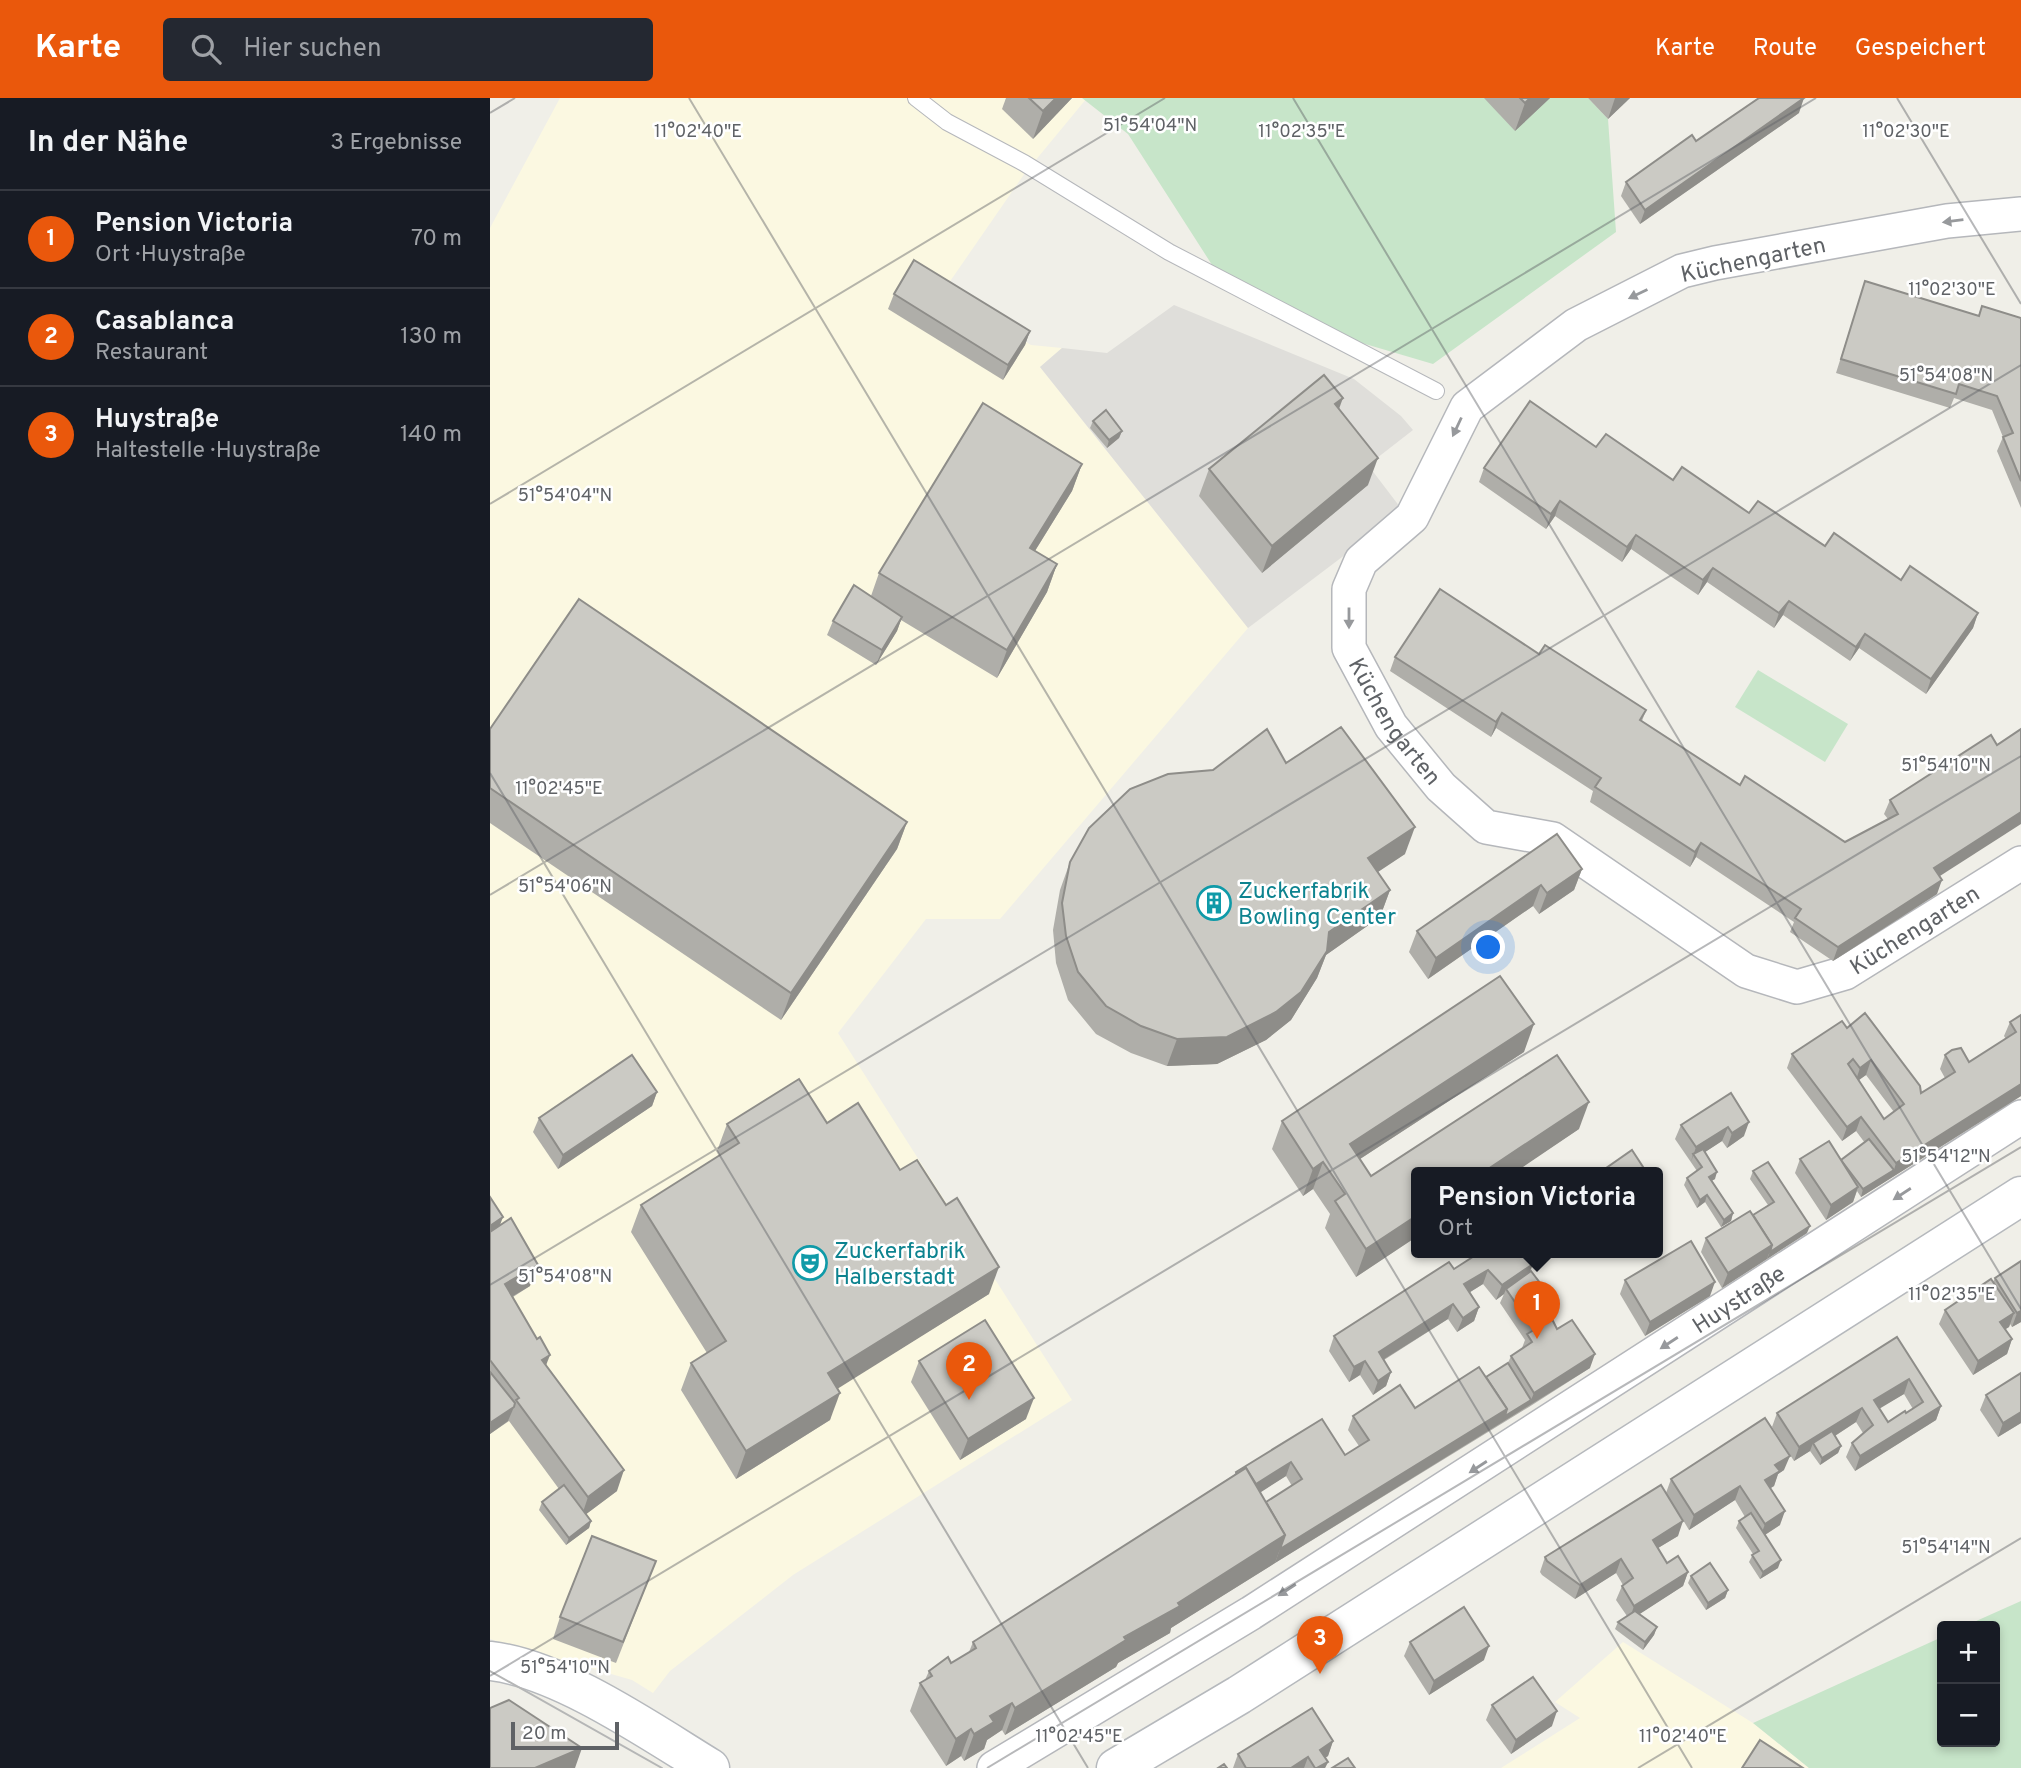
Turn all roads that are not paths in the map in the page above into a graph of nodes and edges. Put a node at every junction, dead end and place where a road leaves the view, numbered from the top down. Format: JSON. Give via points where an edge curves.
{"nodes":[{"id":1,"x":916,"y":98,"type":"edge"},
{"id":2,"x":2021,"y":214,"type":"edge"},
{"id":3,"x":1436,"y":391,"type":"dead end"},
{"id":4,"x":2021,"y":863,"type":"edge"},
{"id":5,"x":2021,"y":1117,"type":"edge"},
{"id":6,"x":2021,"y":1196,"type":"edge"},
{"id":7,"x":490,"y":1661,"type":"edge"},
{"id":8,"x":710,"y":1768,"type":"edge"},
{"id":9,"x":994,"y":1768,"type":"edge"},
{"id":10,"x":1116,"y":1768,"type":"edge"}],
"edges":[{"from":1,"to":3,"type":"lane","via":[[947,122],[1024,163],[1169,252]]},
{"from":2,"to":4,"type":"street","name":"Küchengarten","one_way":true,"via":[[1947,221],[1682,271],[1576,325],[1466,407],[1412,517],[1361,561],[1349,589],[1349,648],[1391,726],[1441,787],[1486,827],[1553,839],[1746,971],[1797,987],[1845,974]]},
{"from":5,"to":9,"type":"street","name":"Huystraße","one_way":true,"via":[[1251,1613]]},
{"from":6,"to":10,"type":"main road","via":[[1239,1695]]},
{"from":7,"to":8,"type":"main road","via":[[536,1673],[594,1700]]}]}
